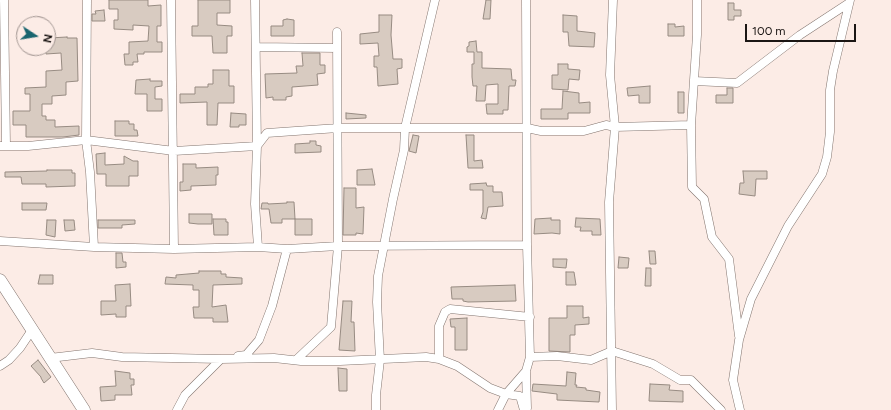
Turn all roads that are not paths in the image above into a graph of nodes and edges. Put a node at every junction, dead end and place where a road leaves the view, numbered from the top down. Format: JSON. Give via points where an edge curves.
{"nodes":[{"id":1,"x":4,"y":0,"type":"edge"},
{"id":2,"x":87,"y":0,"type":"edge"},
{"id":3,"x":171,"y":0,"type":"edge"},
{"id":4,"x":255,"y":0,"type":"edge"},
{"id":5,"x":435,"y":0,"type":"edge"},
{"id":6,"x":526,"y":0,"type":"edge"},
{"id":7,"x":613,"y":0,"type":"edge"},
{"id":8,"x":697,"y":0,"type":"edge"},
{"id":9,"x":850,"y":1,"type":"edge"},
{"id":10,"x":337,"y":32,"type":"dead end"},
{"id":11,"x":256,"y":47,"type":"junction"},
{"id":12,"x":337,"y":48,"type":"junction"},
{"id":13,"x":2,"y":62,"type":"edge"},
{"id":14,"x":694,"y":81,"type":"junction"},
{"id":15,"x":691,"y":125,"type":"junction"},
{"id":16,"x":615,"y":127,"type":"junction"},
{"id":17,"x":338,"y":128,"type":"junction"},
{"id":18,"x":406,"y":128,"type":"junction"},
{"id":19,"x":527,"y":128,"type":"junction"},
{"id":20,"x":86,"y":140,"type":"junction"},
{"id":21,"x":3,"y":146,"type":"edge"},
{"id":22,"x":257,"y":146,"type":"junction"},
{"id":23,"x":174,"y":151,"type":"junction"},
{"id":24,"x":0,"y":241,"type":"edge"},
{"id":25,"x":527,"y":245,"type":"junction"},
{"id":26,"x":338,"y":246,"type":"junction"},
{"id":27,"x":383,"y":246,"type":"junction"},
{"id":28,"x":94,"y":247,"type":"junction"},
{"id":29,"x":258,"y":247,"type":"junction"},
{"id":30,"x":174,"y":248,"type":"junction"},
{"id":31,"x":287,"y":249,"type":"junction"},
{"id":32,"x":0,"y":280,"type":"edge"},
{"id":33,"x":530,"y":317,"type":"junction"},
{"id":34,"x":32,"y":330,"type":"junction"},
{"id":35,"x":740,"y":340,"type":"junction"},
{"id":36,"x":612,"y":351,"type":"junction"},
{"id":37,"x":530,"y":357,"type":"junction"},
{"id":38,"x":50,"y":358,"type":"junction"},
{"id":39,"x":220,"y":359,"type":"junction"},
{"id":40,"x":439,"y":359,"type":"junction"},
{"id":41,"x":296,"y":360,"type":"junction"},
{"id":42,"x":380,"y":360,"type":"junction"},
{"id":43,"x":0,"y":366,"type":"edge"},
{"id":44,"x":526,"y":371,"type":"junction"},
{"id":45,"x":506,"y":394,"type":"junction"},
{"id":46,"x":84,"y":410,"type":"edge"},
{"id":47,"x":177,"y":410,"type":"edge"},
{"id":48,"x":376,"y":410,"type":"edge"},
{"id":49,"x":498,"y":410,"type":"edge"},
{"id":50,"x":524,"y":410,"type":"edge"},
{"id":51,"x":527,"y":410,"type":"edge"},
{"id":52,"x":612,"y":410,"type":"edge"},
{"id":53,"x":721,"y":410,"type":"edge"},
{"id":54,"x":740,"y":410,"type":"edge"}],
"edges":[{"from":1,"to":13,"type":"street"},
{"from":2,"to":20,"type":"street"},
{"from":3,"to":23,"type":"street"},
{"from":4,"to":11,"type":"street"},
{"from":5,"to":18,"type":"street"},
{"from":6,"to":19,"type":"street"},
{"from":7,"to":16,"type":"street","via":[[610,75]]},
{"from":8,"to":14,"type":"street"},
{"from":9,"to":14,"type":"street","via":[[737,83]]},
{"from":9,"to":35,"type":"street","via":[[833,71],[830,90],[830,132],[822,174],[788,226],[751,299]]},
{"from":10,"to":12,"type":"street"},
{"from":11,"to":12,"type":"street"},
{"from":11,"to":22,"type":"street"},
{"from":12,"to":17,"type":"street"},
{"from":13,"to":21,"type":"street"},
{"from":14,"to":15,"type":"street"},
{"from":15,"to":16,"type":"street"},
{"from":15,"to":35,"type":"street","via":[[692,187],[704,199],[712,237],[729,259]]},
{"from":16,"to":19,"type":"street","via":[[606,125],[584,131],[541,131]]},
{"from":16,"to":36,"type":"street","via":[[609,202]]},
{"from":17,"to":18,"type":"street"},
{"from":17,"to":22,"type":"street","via":[[268,134]]},
{"from":17,"to":26,"type":"street"},
{"from":18,"to":19,"type":"street"},
{"from":18,"to":27,"type":"street","via":[[404,150]]},
{"from":19,"to":25,"type":"street"},
{"from":20,"to":21,"type":"street"},
{"from":20,"to":23,"type":"street"},
{"from":20,"to":28,"type":"street"},
{"from":22,"to":23,"type":"street"},
{"from":22,"to":29,"type":"street","via":[[255,204]]},
{"from":23,"to":30,"type":"street"},
{"from":24,"to":28,"type":"street"},
{"from":25,"to":27,"type":"street"},
{"from":25,"to":33,"type":"street"},
{"from":26,"to":27,"type":"street"},
{"from":26,"to":31,"type":"street"},
{"from":26,"to":41,"type":"street","via":[[331,327]]},
{"from":27,"to":42,"type":"street","via":[[377,302]]},
{"from":28,"to":30,"type":"street"},
{"from":29,"to":30,"type":"street"},
{"from":29,"to":31,"type":"street"},
{"from":31,"to":39,"type":"street","via":[[272,306],[259,340],[246,354]]},
{"from":32,"to":34,"type":"main road"},
{"from":33,"to":37,"type":"street"},
{"from":33,"to":40,"type":"street","via":[[450,309],[445,312],[439,326]]},
{"from":34,"to":38,"type":"main road"},
{"from":34,"to":43,"type":"street","via":[[20,348]]},
{"from":35,"to":54,"type":"street","via":[[733,380]]},
{"from":36,"to":37,"type":"street","via":[[591,360],[558,356]]},
{"from":36,"to":52,"type":"street"},
{"from":36,"to":53,"type":"street","via":[[653,364],[680,380],[691,380]]},
{"from":37,"to":44,"type":"street"},
{"from":38,"to":39,"type":"street","via":[[92,353],[122,357]]},
{"from":38,"to":46,"type":"main road"},
{"from":39,"to":41,"type":"street"},
{"from":39,"to":47,"type":"street","via":[[185,396]]},
{"from":40,"to":42,"type":"street","via":[[426,357]]},
{"from":40,"to":45,"type":"street","via":[[457,366],[490,388]]},
{"from":41,"to":42,"type":"street"},
{"from":42,"to":48,"type":"street"},
{"from":44,"to":45,"type":"street"},
{"from":44,"to":51,"type":"street"},
{"from":45,"to":49,"type":"street"},
{"from":45,"to":50,"type":"street","via":[[520,396]]}]}
